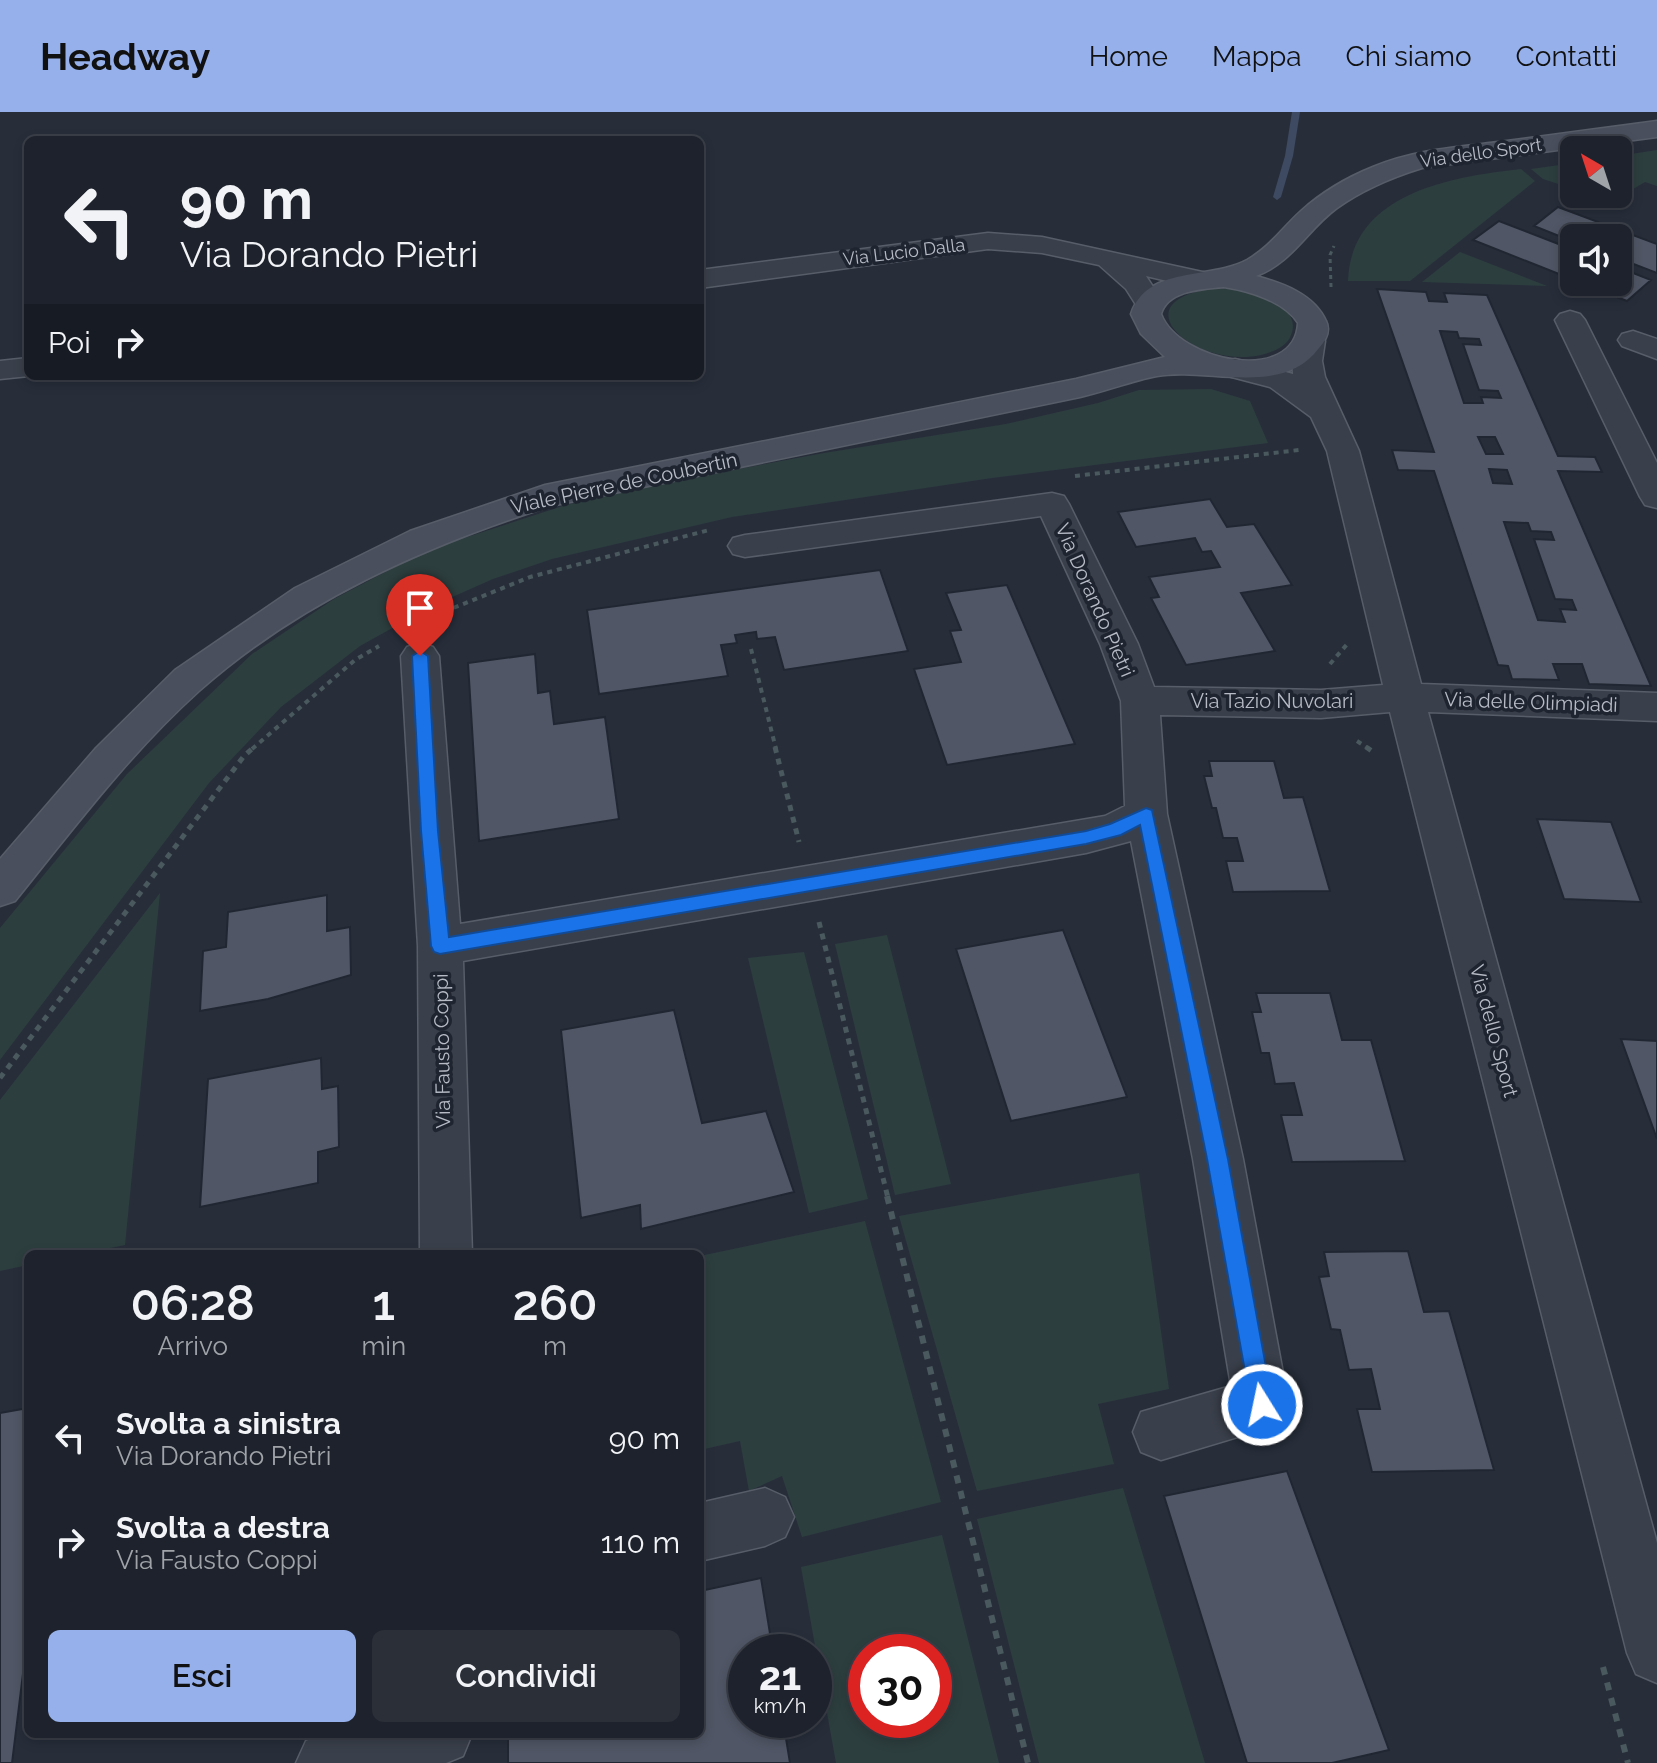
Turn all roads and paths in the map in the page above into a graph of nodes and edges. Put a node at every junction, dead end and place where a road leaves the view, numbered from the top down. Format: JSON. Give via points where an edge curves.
{"nodes":[{"id":1,"x":1657,"y":129,"type":"edge"},
{"id":2,"x":1336,"y":241,"type":"dead end"},
{"id":3,"x":1285,"y":247,"type":"junction"},
{"id":4,"x":1108,"y":259,"type":"junction"},
{"id":5,"x":704,"y":278,"type":"edge"},
{"id":6,"x":1210,"y":278,"type":"junction"},
{"id":7,"x":1332,"y":298,"type":"dead end"},
{"id":8,"x":1291,"y":299,"type":"junction"},
{"id":9,"x":1151,"y":317,"type":"junction"},
{"id":10,"x":1570,"y":320,"type":"dead end"},
{"id":11,"x":1310,"y":341,"type":"junction"},
{"id":12,"x":1221,"y":366,"type":"junction"},
{"id":13,"x":24,"y":367,"type":"edge"},
{"id":14,"x":0,"y":370,"type":"edge"},
{"id":15,"x":1091,"y":384,"type":"junction"},
{"id":16,"x":1324,"y":412,"type":"junction"},
{"id":17,"x":1343,"y":451,"type":"junction"},
{"id":18,"x":1072,"y":476,"type":"dead end"},
{"id":19,"x":1657,"y":497,"type":"edge"},
{"id":20,"x":733,"y":537,"type":"joint"},
{"id":21,"x":418,"y":640,"type":"joint"},
{"id":22,"x":380,"y":646,"type":"dead end"},
{"id":23,"x":751,"y":649,"type":"dead end"},
{"id":24,"x":1405,"y":697,"type":"junction"},
{"id":25,"x":1140,"y":701,"type":"junction"},
{"id":26,"x":1657,"y":707,"type":"edge"},
{"id":27,"x":1146,"y":814,"type":"junction"},
{"id":28,"x":810,"y":884,"type":"junction"},
{"id":29,"x":1,"y":886,"type":"edge"},
{"id":30,"x":440,"y":946,"type":"junction"},
{"id":31,"x":0,"y":1078,"type":"edge"},
{"id":32,"x":446,"y":1250,"type":"edge"},
{"id":33,"x":1161,"y":1432,"type":"dead end"},
{"id":34,"x":765,"y":1517,"type":"dead end"},
{"id":35,"x":704,"y":1531,"type":"edge"},
{"id":36,"x":1657,"y":1653,"type":"edge"},
{"id":37,"x":425,"y":1738,"type":"edge"},
{"id":38,"x":454,"y":1738,"type":"edge"},
{"id":39,"x":328,"y":1763,"type":"edge"},
{"id":40,"x":454,"y":1763,"type":"edge"},
{"id":41,"x":1028,"y":1763,"type":"edge"}],
"edges":[{"from":1,"to":3,"type":"street","name":"Via dello Sport","via":[[1418,161],[1362,181],[1328,202]]},
{"from":2,"to":7,"type":"path","via":[[1330,255]]},
{"from":3,"to":6,"type":"street","name":"Via dello Sport","via":[[1255,267]]},
{"from":3,"to":8,"type":"street"},
{"from":4,"to":5,"type":"street","name":"Via Lucio Dalla","via":[[1042,245],[988,241]]},
{"from":4,"to":6,"type":"street","name":"Via Lucio Dalla"},
{"from":4,"to":9,"type":"street","via":[[1138,284]]},
{"from":6,"to":8,"type":"street","via":[[1271,288]]},
{"from":6,"to":9,"type":"street","name":"Viale Pierre de Coubertin","via":[[1163,291]]},
{"from":8,"to":11,"type":"street","via":[[1312,327]]},
{"from":9,"to":12,"type":"street","via":[[1171,349]]},
{"from":9,"to":15,"type":"street","name":"Viale Pierre de Coubertin","via":[[1134,357]]},
{"from":10,"to":19,"type":"street"},
{"from":11,"to":12,"type":"street","name":"Viale Pierre de Coubertin","via":[[1282,362]]},
{"from":11,"to":16,"type":"street","name":"Via dello Sport","via":[[1306,368]]},
{"from":12,"to":15,"type":"street","name":"Viale Pierre de Coubertin","via":[[1155,367]]},
{"from":12,"to":16,"type":"street","name":"Via dello Sport","via":[[1281,380]]},
{"from":13,"to":14,"type":"street"},
{"from":15,"to":29,"type":"street","name":"Viale Pierre de Coubertin","via":[[545,496],[390,551],[265,622],[185,683],[113,753]]},
{"from":16,"to":17,"type":"street","name":"Via dello Sport"},
{"from":17,"to":18,"type":"path","via":[[1279,451]]},
{"from":17,"to":24,"type":"street","name":"Via dello Sport"},
{"from":20,"to":21,"type":"path","via":[[533,573],[472,595]]},
{"from":20,"to":25,"type":"street","name":"Via Dorando Pietri","via":[[1052,504],[1119,644]]},
{"from":21,"to":30,"type":"street","name":"Via Fausto Coppi"},
{"from":22,"to":31,"type":"path","via":[[355,660],[244,756]]},
{"from":23,"to":28,"type":"path"},
{"from":24,"to":25,"type":"street","name":"Via Tazio Nuvolari","via":[[1321,704]]},
{"from":24,"to":26,"type":"street","name":"Via delle Olimpiadi"},
{"from":24,"to":36,"type":"street","name":"Via dello Sport"},
{"from":25,"to":27,"type":"street","name":"Via Dorando Pietri"},
{"from":27,"to":28,"type":"street","via":[[1086,837]]},
{"from":27,"to":33,"type":"street","via":[[1218,1159],[1262,1405]]},
{"from":28,"to":30,"type":"street"},
{"from":28,"to":41,"type":"path"},
{"from":30,"to":32,"type":"street","name":"Via Fausto Coppi"},
{"from":34,"to":35,"type":"street"},
{"from":37,"to":39,"type":"street"},
{"from":38,"to":40,"type":"street"}]}
